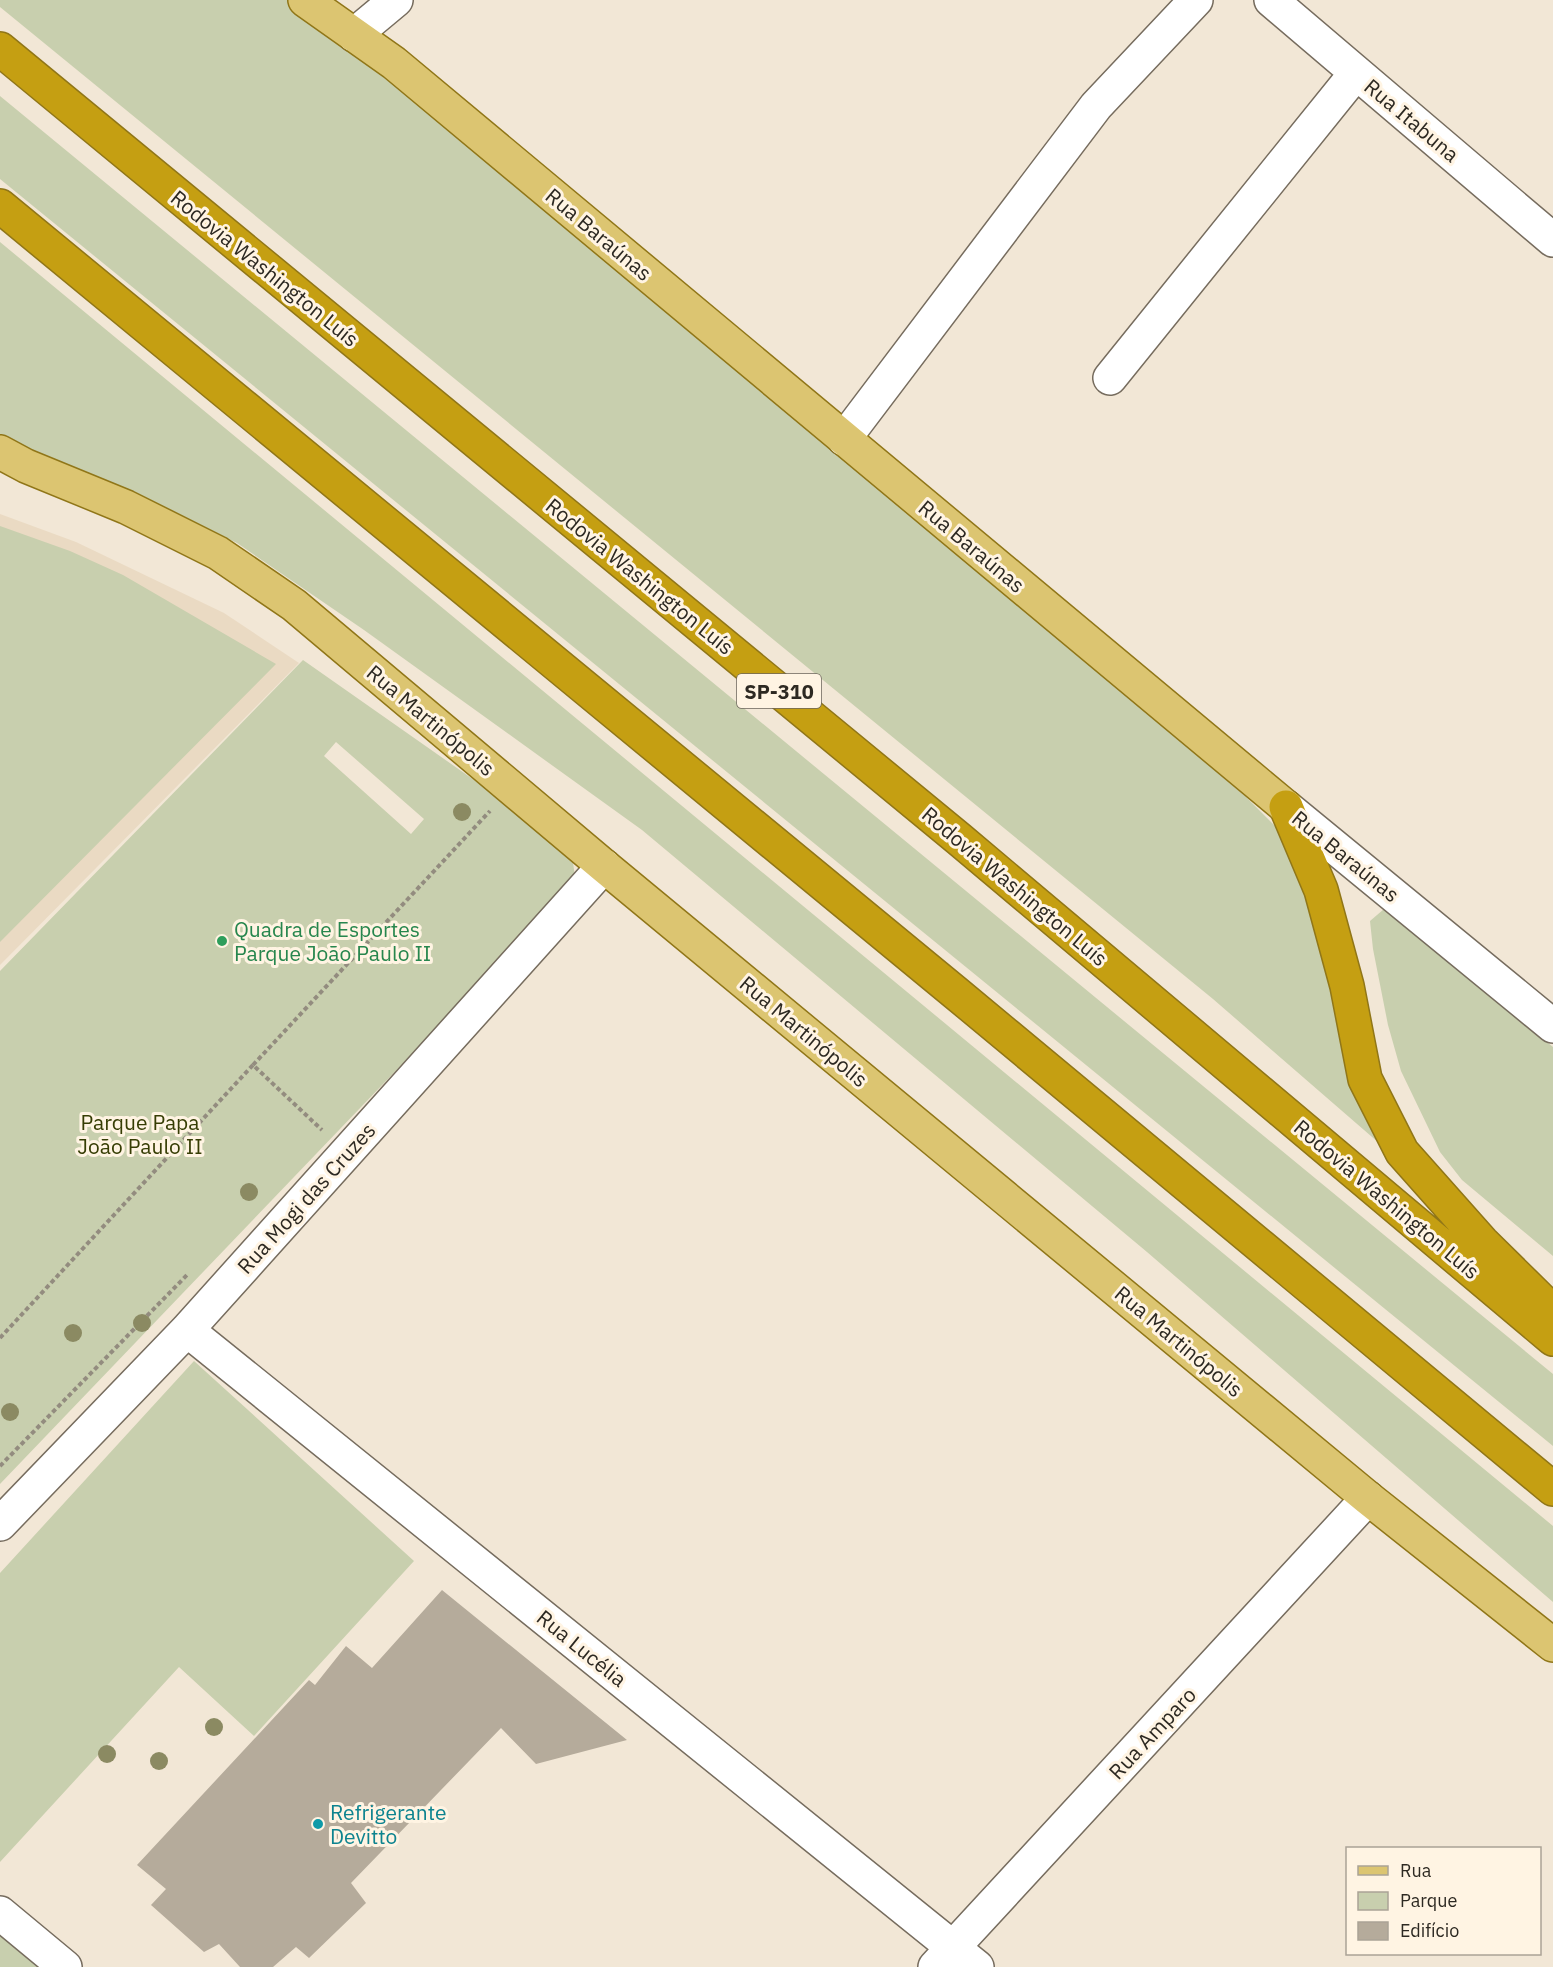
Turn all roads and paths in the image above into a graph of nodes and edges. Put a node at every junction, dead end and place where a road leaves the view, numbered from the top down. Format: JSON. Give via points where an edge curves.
{"nodes":[{"id":1,"x":305,"y":0,"type":"edge"},
{"id":2,"x":340,"y":0,"type":"edge"},
{"id":3,"x":396,"y":0,"type":"edge"},
{"id":4,"x":1196,"y":0,"type":"edge"},
{"id":5,"x":1270,"y":0,"type":"edge"},
{"id":6,"x":358,"y":31,"type":"junction"},
{"id":7,"x":0,"y":50,"type":"edge"},
{"id":8,"x":1356,"y":73,"type":"junction"},
{"id":9,"x":0,"y":206,"type":"edge"},
{"id":10,"x":1553,"y":240,"type":"edge"},
{"id":11,"x":1110,"y":378,"type":"dead end"},
{"id":12,"x":844,"y":439,"type":"junction"},
{"id":13,"x":9,"y":460,"type":"edge"},
{"id":14,"x":484,"y":802,"type":"dead end"},
{"id":15,"x":1286,"y":807,"type":"junction"},
{"id":16,"x":604,"y":866,"type":"junction"},
{"id":17,"x":1553,"y":1026,"type":"edge"},
{"id":18,"x":253,"y":1065,"type":"junction"},
{"id":19,"x":348,"y":1151,"type":"junction"},
{"id":20,"x":1553,"y":1312,"type":"edge"},
{"id":21,"x":188,"y":1330,"type":"junction"},
{"id":22,"x":0,"y":1338,"type":"edge"},
{"id":23,"x":1553,"y":1339,"type":"edge"},
{"id":24,"x":1553,"y":1489,"type":"edge"},
{"id":25,"x":1368,"y":1498,"type":"junction"},
{"id":26,"x":0,"y":1524,"type":"edge"},
{"id":27,"x":1553,"y":1645,"type":"edge"},
{"id":28,"x":0,"y":1913,"type":"edge"},
{"id":29,"x":955,"y":1960,"type":"edge"},
{"id":30,"x":65,"y":1967,"type":"edge"}],
"edges":[{"from":1,"to":6,"type":"main road","name":"Rua Baraúnas"},
{"from":2,"to":6,"type":"main road","name":"Rua Baraúnas"},
{"from":3,"to":6,"type":"street"},
{"from":4,"to":12,"type":"street","via":[[1096,106]]},
{"from":5,"to":8,"type":"street","name":"Rua Itabuna"},
{"from":6,"to":12,"type":"main road","name":"Rua Baraúnas"},
{"from":7,"to":23,"type":"highway","name":"Rodovia Washington Luís","number":"SP-310","via":[[950,831]]},
{"from":8,"to":10,"type":"street","name":"Rua Itabuna"},
{"from":8,"to":11,"type":"street"},
{"from":9,"to":24,"type":"highway"},
{"from":12,"to":15,"type":"main road","name":"Rua Baraúnas"},
{"from":13,"to":16,"type":"main road","name":"Rua Martinópolis","via":[[126,507],[218,553],[294,605]]},
{"from":14,"to":18,"type":"path","via":[[492,809]]},
{"from":15,"to":17,"type":"street","name":"Rua Baraúnas"},
{"from":15,"to":20,"type":"highway","via":[[1321,890],[1347,986],[1365,1079],[1402,1152],[1482,1242]]},
{"from":16,"to":19,"type":"street","name":"Rua Mogi das Cruzes"},
{"from":16,"to":25,"type":"main road","name":"Rua Martinópolis"},
{"from":18,"to":19,"type":"path"},
{"from":18,"to":22,"type":"path"},
{"from":19,"to":21,"type":"street","name":"Rua Mogi das Cruzes"},
{"from":21,"to":26,"type":"street","name":"Rua Mogi das Cruzes"},
{"from":21,"to":29,"type":"street","name":"Rua Lucélia"},
{"from":25,"to":27,"type":"main road","name":"Rua Martinópolis"},
{"from":25,"to":29,"type":"street","name":"Rua Amparo"},
{"from":28,"to":30,"type":"street"}]}
